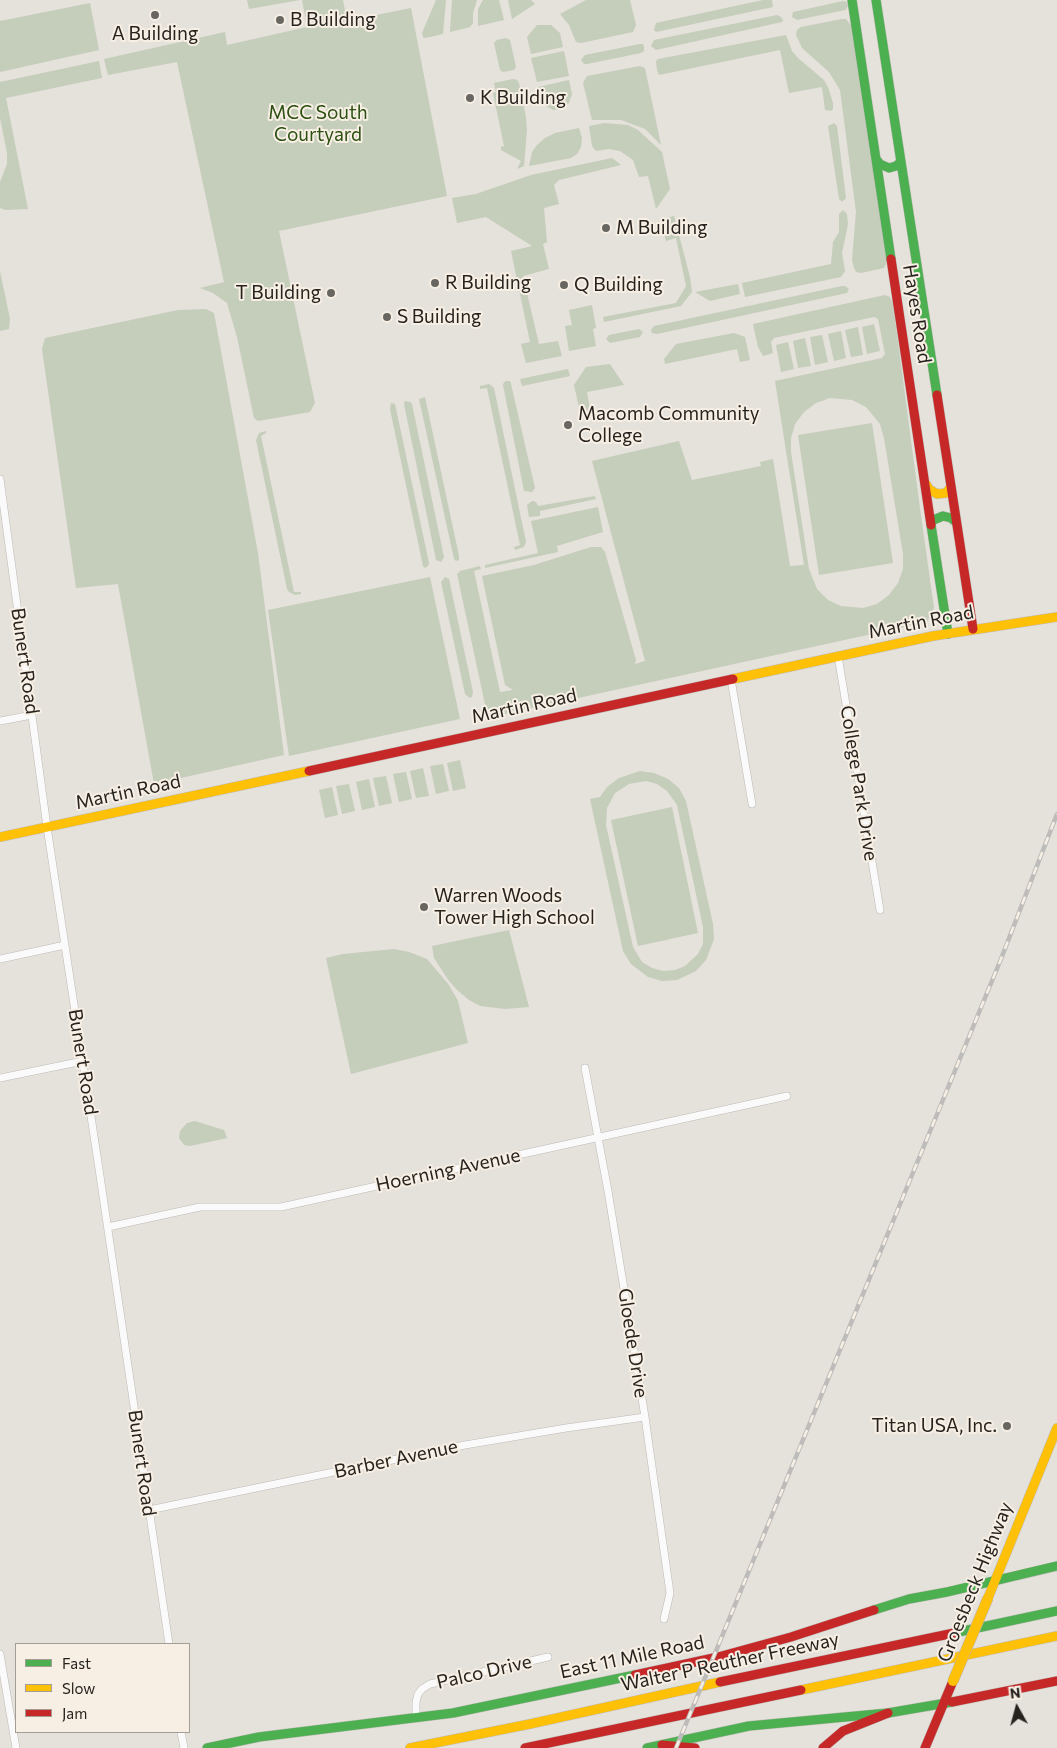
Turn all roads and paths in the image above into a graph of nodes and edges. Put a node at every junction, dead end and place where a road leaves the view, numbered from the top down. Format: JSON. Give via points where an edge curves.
{"nodes":[{"id":1,"x":852,"y":0,"type":"edge"},
{"id":2,"x":876,"y":0,"type":"edge"},
{"id":3,"x":876,"y":159,"type":"junction"},
{"id":4,"x":901,"y":162,"type":"junction"},
{"id":5,"x":924,"y":479,"type":"junction"},
{"id":6,"x":0,"y":480,"type":"edge"},
{"id":7,"x":950,"y":488,"type":"junction"},
{"id":8,"x":931,"y":521,"type":"junction"},
{"id":9,"x":956,"y":522,"type":"junction"},
{"id":10,"x":1057,"y":617,"type":"edge"},
{"id":11,"x":973,"y":630,"type":"junction"},
{"id":12,"x":948,"y":634,"type":"junction"},
{"id":13,"x":838,"y":656,"type":"junction"},
{"id":14,"x":731,"y":679,"type":"junction"},
{"id":15,"x":32,"y":714,"type":"junction"},
{"id":16,"x":0,"y":721,"type":"edge"},
{"id":17,"x":752,"y":804,"type":"dead end"},
{"id":18,"x":47,"y":827,"type":"junction"},
{"id":19,"x":0,"y":837,"type":"edge"},
{"id":20,"x":880,"y":910,"type":"dead end"},
{"id":21,"x":65,"y":944,"type":"junction"},
{"id":22,"x":0,"y":959,"type":"edge"},
{"id":23,"x":82,"y":1061,"type":"junction"},
{"id":24,"x":585,"y":1068,"type":"dead end"},
{"id":25,"x":0,"y":1078,"type":"edge"},
{"id":26,"x":787,"y":1096,"type":"dead end"},
{"id":27,"x":599,"y":1137,"type":"junction"},
{"id":28,"x":108,"y":1227,"type":"junction"},
{"id":29,"x":645,"y":1417,"type":"junction"},
{"id":30,"x":1056,"y":1435,"type":"edge"},
{"id":31,"x":149,"y":1510,"type":"junction"},
{"id":32,"x":1057,"y":1566,"type":"edge"},
{"id":33,"x":996,"y":1580,"type":"junction"},
{"id":34,"x":1057,"y":1611,"type":"edge"},
{"id":35,"x":664,"y":1619,"type":"dead end"},
{"id":36,"x":1057,"y":1636,"type":"edge"},
{"id":37,"x":169,"y":1643,"type":"edge"},
{"id":38,"x":0,"y":1654,"type":"edge"},
{"id":39,"x":548,"y":1657,"type":"dead end"},
{"id":40,"x":1057,"y":1681,"type":"edge"},
{"id":41,"x":944,"y":1704,"type":"junction"},
{"id":42,"x":888,"y":1713,"type":"junction"},
{"id":43,"x":416,"y":1718,"type":"junction"},
{"id":44,"x":182,"y":1733,"type":"edge"},
{"id":45,"x":662,"y":1745,"type":"junction"},
{"id":46,"x":925,"y":1745,"type":"edge"},
{"id":47,"x":16,"y":1748,"type":"edge"},
{"id":48,"x":184,"y":1748,"type":"edge"},
{"id":49,"x":207,"y":1748,"type":"edge"},
{"id":50,"x":410,"y":1748,"type":"edge"},
{"id":51,"x":525,"y":1748,"type":"edge"},
{"id":52,"x":647,"y":1748,"type":"edge"},
{"id":53,"x":695,"y":1748,"type":"edge"},
{"id":54,"x":823,"y":1748,"type":"edge"}],
"edges":[{"from":1,"to":3,"type":"main road","name":"Hayes Road"},
{"from":2,"to":4,"type":"main road","name":"Hayes Road"},
{"from":3,"to":4,"type":"main road","via":[[889,168]]},
{"from":3,"to":5,"type":"main road","name":"Hayes Road"},
{"from":4,"to":7,"type":"main road","name":"Hayes Road"},
{"from":5,"to":7,"type":"main road","via":[[929,489],[937,494],[946,493]]},
{"from":5,"to":8,"type":"main road","name":"Hayes Road"},
{"from":6,"to":15,"type":"street","name":"Bunert Road"},
{"from":7,"to":9,"type":"main road","name":"Hayes Road"},
{"from":8,"to":9,"type":"main road","via":[[943,516]]},
{"from":8,"to":12,"type":"main road","name":"Hayes Road"},
{"from":9,"to":11,"type":"main road","name":"Hayes Road"},
{"from":10,"to":11,"type":"main road","name":"Martin Road"},
{"from":11,"to":12,"type":"main road","name":"Martin Road"},
{"from":12,"to":13,"type":"main road","name":"Martin Road"},
{"from":13,"to":14,"type":"main road","name":"Martin Road"},
{"from":13,"to":20,"type":"street","name":"College Park Drive"},
{"from":14,"to":17,"type":"street"},
{"from":14,"to":18,"type":"main road","name":"Martin Road"},
{"from":15,"to":16,"type":"street"},
{"from":15,"to":18,"type":"street","name":"Bunert Road"},
{"from":18,"to":19,"type":"main road","name":"Martin Road"},
{"from":18,"to":21,"type":"street","name":"Bunert Road"},
{"from":21,"to":22,"type":"street"},
{"from":21,"to":23,"type":"street","name":"Bunert Road"},
{"from":23,"to":25,"type":"street"},
{"from":23,"to":28,"type":"street","name":"Bunert Road"},
{"from":24,"to":27,"type":"street","name":"Gloede Drive"},
{"from":26,"to":27,"type":"street","name":"Hoerning Avenue"},
{"from":27,"to":28,"type":"street","name":"Hoerning Avenue","via":[[281,1207],[200,1207]]},
{"from":27,"to":29,"type":"street","name":"Gloede Drive"},
{"from":28,"to":31,"type":"street","name":"Bunert Road"},
{"from":29,"to":31,"type":"street","name":"Barber Avenue","via":[[465,1445]]},
{"from":29,"to":35,"type":"street","name":"Gloede Drive","via":[[670,1594]]},
{"from":30,"to":33,"type":"main road","name":"Groesbeck Highway"},
{"from":31,"to":37,"type":"street","name":"Bunert Road"},
{"from":32,"to":33,"type":"main road","name":"East 11 Mile Road"},
{"from":33,"to":41,"type":"main road","name":"Groesbeck Highway","bridge":true},
{"from":33,"to":43,"type":"main road","name":"East 11 Mile Road","via":[[892,1604],[718,1657]]},
{"from":34,"to":50,"type":"main road","name":"Walter P Reuther Freeway"},
{"from":36,"to":51,"type":"main road"},
{"from":38,"to":47,"type":"street"},
{"from":39,"to":43,"type":"street","name":"Palco Drive","via":[[430,1684],[418,1694]]},
{"from":40,"to":41,"type":"main road"},
{"from":41,"to":42,"type":"main road"},
{"from":41,"to":46,"type":"main road","name":"Groesbeck Highway"},
{"from":42,"to":45,"type":"main road","via":[[749,1726]]},
{"from":42,"to":54,"type":"main road","via":[[843,1731]]},
{"from":43,"to":49,"type":"main road","name":"East 11 Mile Road","via":[[259,1737]]},
{"from":44,"to":48,"type":"street"},
{"from":45,"to":52,"type":"main road"},
{"from":45,"to":53,"type":"main road"}]}
